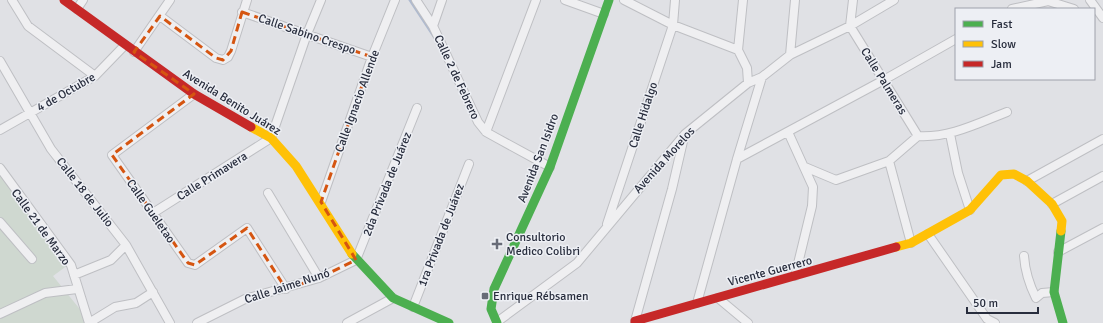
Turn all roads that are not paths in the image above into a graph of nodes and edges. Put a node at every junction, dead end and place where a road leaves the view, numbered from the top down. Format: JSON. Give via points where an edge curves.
{"nodes":[{"id":1,"x":12,"y":0,"type":"edge"},
{"id":2,"x":64,"y":0,"type":"edge"},
{"id":3,"x":83,"y":0,"type":"edge"},
{"id":4,"x":170,"y":0,"type":"edge"},
{"id":5,"x":247,"y":0,"type":"edge"},
{"id":6,"x":321,"y":0,"type":"edge"},
{"id":7,"x":395,"y":0,"type":"edge"},
{"id":8,"x":416,"y":0,"type":"edge"},
{"id":9,"x":442,"y":0,"type":"edge"},
{"id":10,"x":536,"y":0,"type":"edge"},
{"id":11,"x":565,"y":0,"type":"edge"},
{"id":12,"x":608,"y":0,"type":"edge"},
{"id":13,"x":624,"y":0,"type":"edge"},
{"id":14,"x":675,"y":0,"type":"edge"},
{"id":15,"x":743,"y":0,"type":"edge"},
{"id":16,"x":795,"y":0,"type":"edge"},
{"id":17,"x":853,"y":0,"type":"edge"},
{"id":18,"x":894,"y":0,"type":"edge"},
{"id":19,"x":1090,"y":0,"type":"edge"},
{"id":20,"x":1016,"y":8,"type":"edge"},
{"id":21,"x":1071,"y":8,"type":"edge"},
{"id":22,"x":77,"y":9,"type":"junction"},
{"id":23,"x":242,"y":12,"type":"junction"},
{"id":24,"x":604,"y":14,"type":"junction"},
{"id":25,"x":160,"y":16,"type":"junction"},
{"id":26,"x":1103,"y":18,"type":"edge"},
{"id":27,"x":672,"y":25,"type":"junction"},
{"id":28,"x":433,"y":26,"type":"junction"},
{"id":29,"x":850,"y":26,"type":"junction"},
{"id":30,"x":307,"y":34,"type":"junction"},
{"id":31,"x":955,"y":40,"type":"edge"},
{"id":32,"x":125,"y":46,"type":"junction"},
{"id":33,"x":738,"y":50,"type":"junction"},
{"id":34,"x":134,"y":52,"type":"junction"},
{"id":35,"x":790,"y":55,"type":"junction"},
{"id":36,"x":372,"y":57,"type":"junction"},
{"id":37,"x":0,"y":61,"type":"edge"},
{"id":38,"x":95,"y":76,"type":"junction"},
{"id":39,"x":762,"y":77,"type":"junction"},
{"id":40,"x":882,"y":81,"type":"junction"},
{"id":41,"x":748,"y":83,"type":"junction"},
{"id":42,"x":194,"y":94,"type":"junction"},
{"id":43,"x":417,"y":108,"type":"dead end"},
{"id":44,"x":1007,"y":112,"type":"dead end"},
{"id":45,"x":29,"y":113,"type":"junction"},
{"id":46,"x":0,"y":130,"type":"edge"},
{"id":47,"x":486,"y":132,"type":"junction"},
{"id":48,"x":788,"y":132,"type":"junction"},
{"id":49,"x":685,"y":134,"type":"junction"},
{"id":50,"x":950,"y":134,"type":"junction"},
{"id":51,"x":918,"y":136,"type":"junction"},
{"id":52,"x":271,"y":138,"type":"junction"},
{"id":53,"x":1103,"y":139,"type":"edge"},
{"id":54,"x":737,"y":159,"type":"junction"},
{"id":55,"x":889,"y":161,"type":"junction"},
{"id":56,"x":468,"y":164,"type":"dead end"},
{"id":57,"x":550,"y":167,"type":"junction"},
{"id":58,"x":805,"y":167,"type":"junction"},
{"id":59,"x":0,"y":168,"type":"edge"},
{"id":60,"x":1103,"y":176,"type":"edge"},
{"id":61,"x":1027,"y":182,"type":"junction"},
{"id":62,"x":268,"y":193,"type":"dead end"},
{"id":63,"x":321,"y":202,"type":"junction"},
{"id":64,"x":1052,"y":204,"type":"junction"},
{"id":65,"x":970,"y":210,"type":"junction"},
{"id":66,"x":153,"y":213,"type":"junction"},
{"id":67,"x":0,"y":222,"type":"edge"},
{"id":68,"x":605,"y":228,"type":"junction"},
{"id":69,"x":1103,"y":228,"type":"edge"},
{"id":70,"x":928,"y":234,"type":"junction"},
{"id":71,"x":911,"y":243,"type":"junction"},
{"id":72,"x":126,"y":245,"type":"junction"},
{"id":73,"x":1058,"y":252,"type":"junction"},
{"id":74,"x":1024,"y":256,"type":"dead end"},
{"id":75,"x":32,"y":259,"type":"dead end"},
{"id":76,"x":356,"y":260,"type":"junction"},
{"id":77,"x":74,"y":275,"type":"junction"},
{"id":78,"x":795,"y":276,"type":"junction"},
{"id":79,"x":319,"y":278,"type":"junction"},
{"id":80,"x":77,"y":289,"type":"junction"},
{"id":81,"x":286,"y":289,"type":"junction"},
{"id":82,"x":153,"y":292,"type":"junction"},
{"id":83,"x":1054,"y":292,"type":"junction"},
{"id":84,"x":392,"y":298,"type":"junction"},
{"id":85,"x":718,"y":298,"type":"junction"},
{"id":86,"x":697,"y":303,"type":"junction"},
{"id":87,"x":413,"y":307,"type":"junction"},
{"id":88,"x":0,"y":314,"type":"edge"},
{"id":89,"x":635,"y":322,"type":"edge"},
{"id":90,"x":89,"y":323,"type":"edge"},
{"id":91,"x":170,"y":323,"type":"edge"},
{"id":92,"x":197,"y":323,"type":"edge"},
{"id":93,"x":347,"y":323,"type":"edge"},
{"id":94,"x":449,"y":323,"type":"edge"},
{"id":95,"x":496,"y":323,"type":"edge"},
{"id":96,"x":748,"y":323,"type":"edge"},
{"id":97,"x":995,"y":323,"type":"edge"},
{"id":98,"x":1063,"y":323,"type":"edge"}],
"edges":[{"from":1,"to":38,"type":"street","via":[[28,26]]},
{"from":2,"to":22,"type":"street","name":"Avenida Benito Juárez"},
{"from":3,"to":22,"type":"street"},
{"from":4,"to":25,"type":"street"},
{"from":5,"to":23,"type":"street"},
{"from":6,"to":30,"type":"street"},
{"from":7,"to":36,"type":"street","name":"Calle Ignacio Allende"},
{"from":8,"to":28,"type":"street","name":"Calle 2 de Febrero"},
{"from":9,"to":28,"type":"street"},
{"from":10,"to":47,"type":"street"},
{"from":11,"to":24,"type":"street"},
{"from":12,"to":24,"type":"street","name":"Avenida San Isidro"},
{"from":13,"to":27,"type":"street"},
{"from":14,"to":27,"type":"street","name":"Calle Hidalgo"},
{"from":15,"to":33,"type":"street"},
{"from":16,"to":35,"type":"street"},
{"from":17,"to":29,"type":"street"},
{"from":18,"to":29,"type":"street","name":"Avenida Morelos"},
{"from":19,"to":26,"type":"street"},
{"from":20,"to":21,"type":"street","via":[[1048,1]]},
{"from":22,"to":32,"type":"street","name":"Avenida Benito Juárez"},
{"from":23,"to":25,"type":"street","via":[[231,51],[223,60],[216,58]]},
{"from":23,"to":30,"type":"street","name":"Calle Sabino Crespo"},
{"from":24,"to":57,"type":"street","name":"Avenida San Isidro"},
{"from":25,"to":34,"type":"street"},
{"from":27,"to":33,"type":"street"},
{"from":27,"to":68,"type":"street","name":"Calle Hidalgo"},
{"from":28,"to":47,"type":"street","name":"Calle 2 de Febrero","via":[[478,122]]},
{"from":29,"to":35,"type":"street","name":"Avenida Morelos"},
{"from":29,"to":40,"type":"street","name":"Calle Palmeras"},
{"from":30,"to":36,"type":"street","name":"Calle Sabino Crespo"},
{"from":30,"to":52,"type":"street"},
{"from":31,"to":40,"type":"street"},
{"from":32,"to":34,"type":"street","name":"Avenida Benito Juárez"},
{"from":32,"to":38,"type":"street","name":"4 de Octubre"},
{"from":33,"to":41,"type":"street","via":[[747,68]]},
{"from":34,"to":42,"type":"street","name":"Avenida Benito Juárez"},
{"from":35,"to":39,"type":"street","name":"Avenida Morelos"},
{"from":36,"to":63,"type":"street","name":"Calle Ignacio Allende"},
{"from":37,"to":45,"type":"street","name":"Calle 18 de Julio"},
{"from":38,"to":45,"type":"street","name":"4 de Octubre"},
{"from":39,"to":41,"type":"street","name":"Avenida Morelos"},
{"from":39,"to":54,"type":"street"},
{"from":40,"to":48,"type":"street"},
{"from":40,"to":51,"type":"street","name":"Calle Palmeras"},
{"from":41,"to":49,"type":"street","name":"Avenida Morelos"},
{"from":42,"to":52,"type":"street","name":"Avenida Benito Juárez"},
{"from":42,"to":66,"type":"street","name":"Calle Gueletao","via":[[112,155]]},
{"from":43,"to":76,"type":"street","name":"2da Privada de Juárez"},
{"from":44,"to":50,"type":"street"},
{"from":45,"to":46,"type":"street","name":"4 de Octubre"},
{"from":45,"to":72,"type":"street","name":"Calle 18 de Julio","via":[[51,149]]},
{"from":47,"to":57,"type":"street","name":"Calle 2 de Febrero"},
{"from":48,"to":54,"type":"street"},
{"from":48,"to":58,"type":"street"},
{"from":49,"to":68,"type":"street","name":"Avenida Morelos"},
{"from":49,"to":89,"type":"street"},
{"from":50,"to":51,"type":"street"},
{"from":50,"to":65,"type":"street","via":[[958,173]]},
{"from":51,"to":55,"type":"street"},
{"from":52,"to":63,"type":"street","name":"Avenida Benito Juárez","via":[[296,166]]},
{"from":52,"to":66,"type":"street","name":"Calle Primavera"},
{"from":53,"to":61,"type":"street"},
{"from":54,"to":86,"type":"street"},
{"from":55,"to":58,"type":"street","via":[[836,180]]},
{"from":55,"to":71,"type":"street"},
{"from":56,"to":87,"type":"street","name":"1ra Privada de Juárez"},
{"from":57,"to":95,"type":"street","name":"Avenida San Isidro","via":[[494,289],[490,309]]},
{"from":58,"to":78,"type":"street","via":[[813,187],[812,206]]},
{"from":59,"to":77,"type":"street","name":"Calle 21 de Marzo","via":[[71,265]]},
{"from":60,"to":64,"type":"street"},
{"from":61,"to":64,"type":"street","name":"Vicente Guerrero"},
{"from":61,"to":65,"type":"street","name":"Vicente Guerrero","via":[[1014,174],[1001,175]]},
{"from":62,"to":79,"type":"street"},
{"from":63,"to":76,"type":"street","name":"Avenida Benito Juárez"},
{"from":64,"to":73,"type":"street","name":"Vicente Guerrero","via":[[1062,221]]},
{"from":65,"to":70,"type":"street","name":"Vicente Guerrero"},
{"from":66,"to":81,"type":"street","name":"Calle Gueletao","via":[[191,265],[195,265],[247,228]]},
{"from":67,"to":75,"type":"street"},
{"from":68,"to":95,"type":"street","name":"Avenida Morelos","via":[[577,263]]},
{"from":69,"to":73,"type":"street"},
{"from":70,"to":71,"type":"street","name":"Vicente Guerrero"},
{"from":70,"to":97,"type":"street","via":[[987,319]]},
{"from":71,"to":78,"type":"street","name":"Vicente Guerrero"},
{"from":72,"to":77,"type":"street","via":[[111,260]]},
{"from":72,"to":82,"type":"street","name":"Calle 18 de Julio"},
{"from":73,"to":83,"type":"street","name":"Vicente Guerrero"},
{"from":74,"to":83,"type":"street","via":[[1024,267],[1036,298],[1042,293]]},
{"from":76,"to":79,"type":"street","name":"Calle Jaime Nunó"},
{"from":76,"to":84,"type":"street","name":"Avenida Benito Juárez"},
{"from":77,"to":80,"type":"street","name":"Calle 21 de Marzo"},
{"from":78,"to":85,"type":"street","name":"Vicente Guerrero"},
{"from":79,"to":81,"type":"street","name":"Calle Jaime Nunó"},
{"from":80,"to":88,"type":"street","via":[[45,293]]},
{"from":80,"to":90,"type":"street","name":"Calle 21 de Marzo"},
{"from":81,"to":92,"type":"street","name":"Calle Jaime Nunó","via":[[245,299]]},
{"from":82,"to":90,"type":"street","via":[[136,304],[110,310]]},
{"from":82,"to":91,"type":"street","name":"Calle 18 de Julio"},
{"from":83,"to":98,"type":"street"},
{"from":84,"to":87,"type":"street","name":"Avenida Benito Juárez"},
{"from":84,"to":93,"type":"street"},
{"from":85,"to":86,"type":"street","name":"Vicente Guerrero"},
{"from":85,"to":96,"type":"street"},
{"from":86,"to":89,"type":"street","name":"Vicente Guerrero"},
{"from":87,"to":94,"type":"street","name":"Avenida Benito Juárez"}]}
